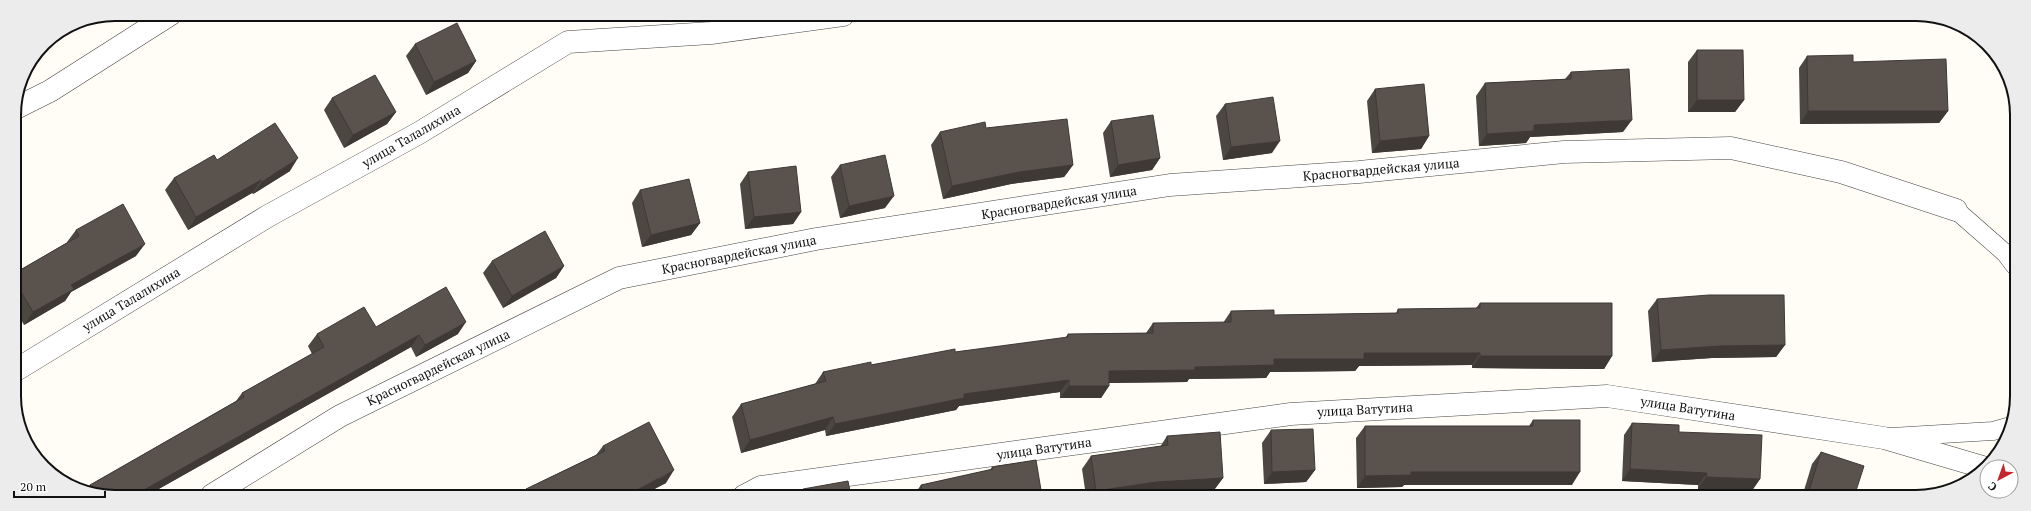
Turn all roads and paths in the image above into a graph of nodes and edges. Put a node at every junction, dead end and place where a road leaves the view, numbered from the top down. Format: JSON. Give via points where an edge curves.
{"nodes":[{"id":1,"x":160,"y":21,"type":"edge"},
{"id":2,"x":799,"y":21,"type":"edge"},
{"id":3,"x":22,"y":105,"type":"edge"},
{"id":4,"x":1956,"y":210,"type":"joint"},
{"id":5,"x":2010,"y":259,"type":"edge"},
{"id":6,"x":21,"y":367,"type":"edge"},
{"id":7,"x":2004,"y":428,"type":"edge"},
{"id":8,"x":1884,"y":438,"type":"junction"},
{"id":9,"x":1979,"y":466,"type":"edge"},
{"id":10,"x":220,"y":490,"type":"edge"},
{"id":11,"x":755,"y":490,"type":"edge"}],
"edges":[{"from":1,"to":3,"type":"street","via":[[50,91]]},
{"from":2,"to":6,"type":"street","name":"улица Талалихина","via":[[711,33],[568,42],[419,133],[268,216]]},
{"from":4,"to":5,"type":"lane"},
{"from":4,"to":10,"type":"street","name":"Красногвардейская улица","via":[[1841,172],[1731,148],[1564,152],[1359,172],[1170,185],[816,239],[619,278],[340,416]]},
{"from":7,"to":8,"type":"lane","via":[[1993,431]]},
{"from":8,"to":9,"type":"street","name":"улица Ватутина"},
{"from":8,"to":11,"type":"street","name":"улица Ватутина","via":[[1607,396],[1291,414],[761,487]]}]}
